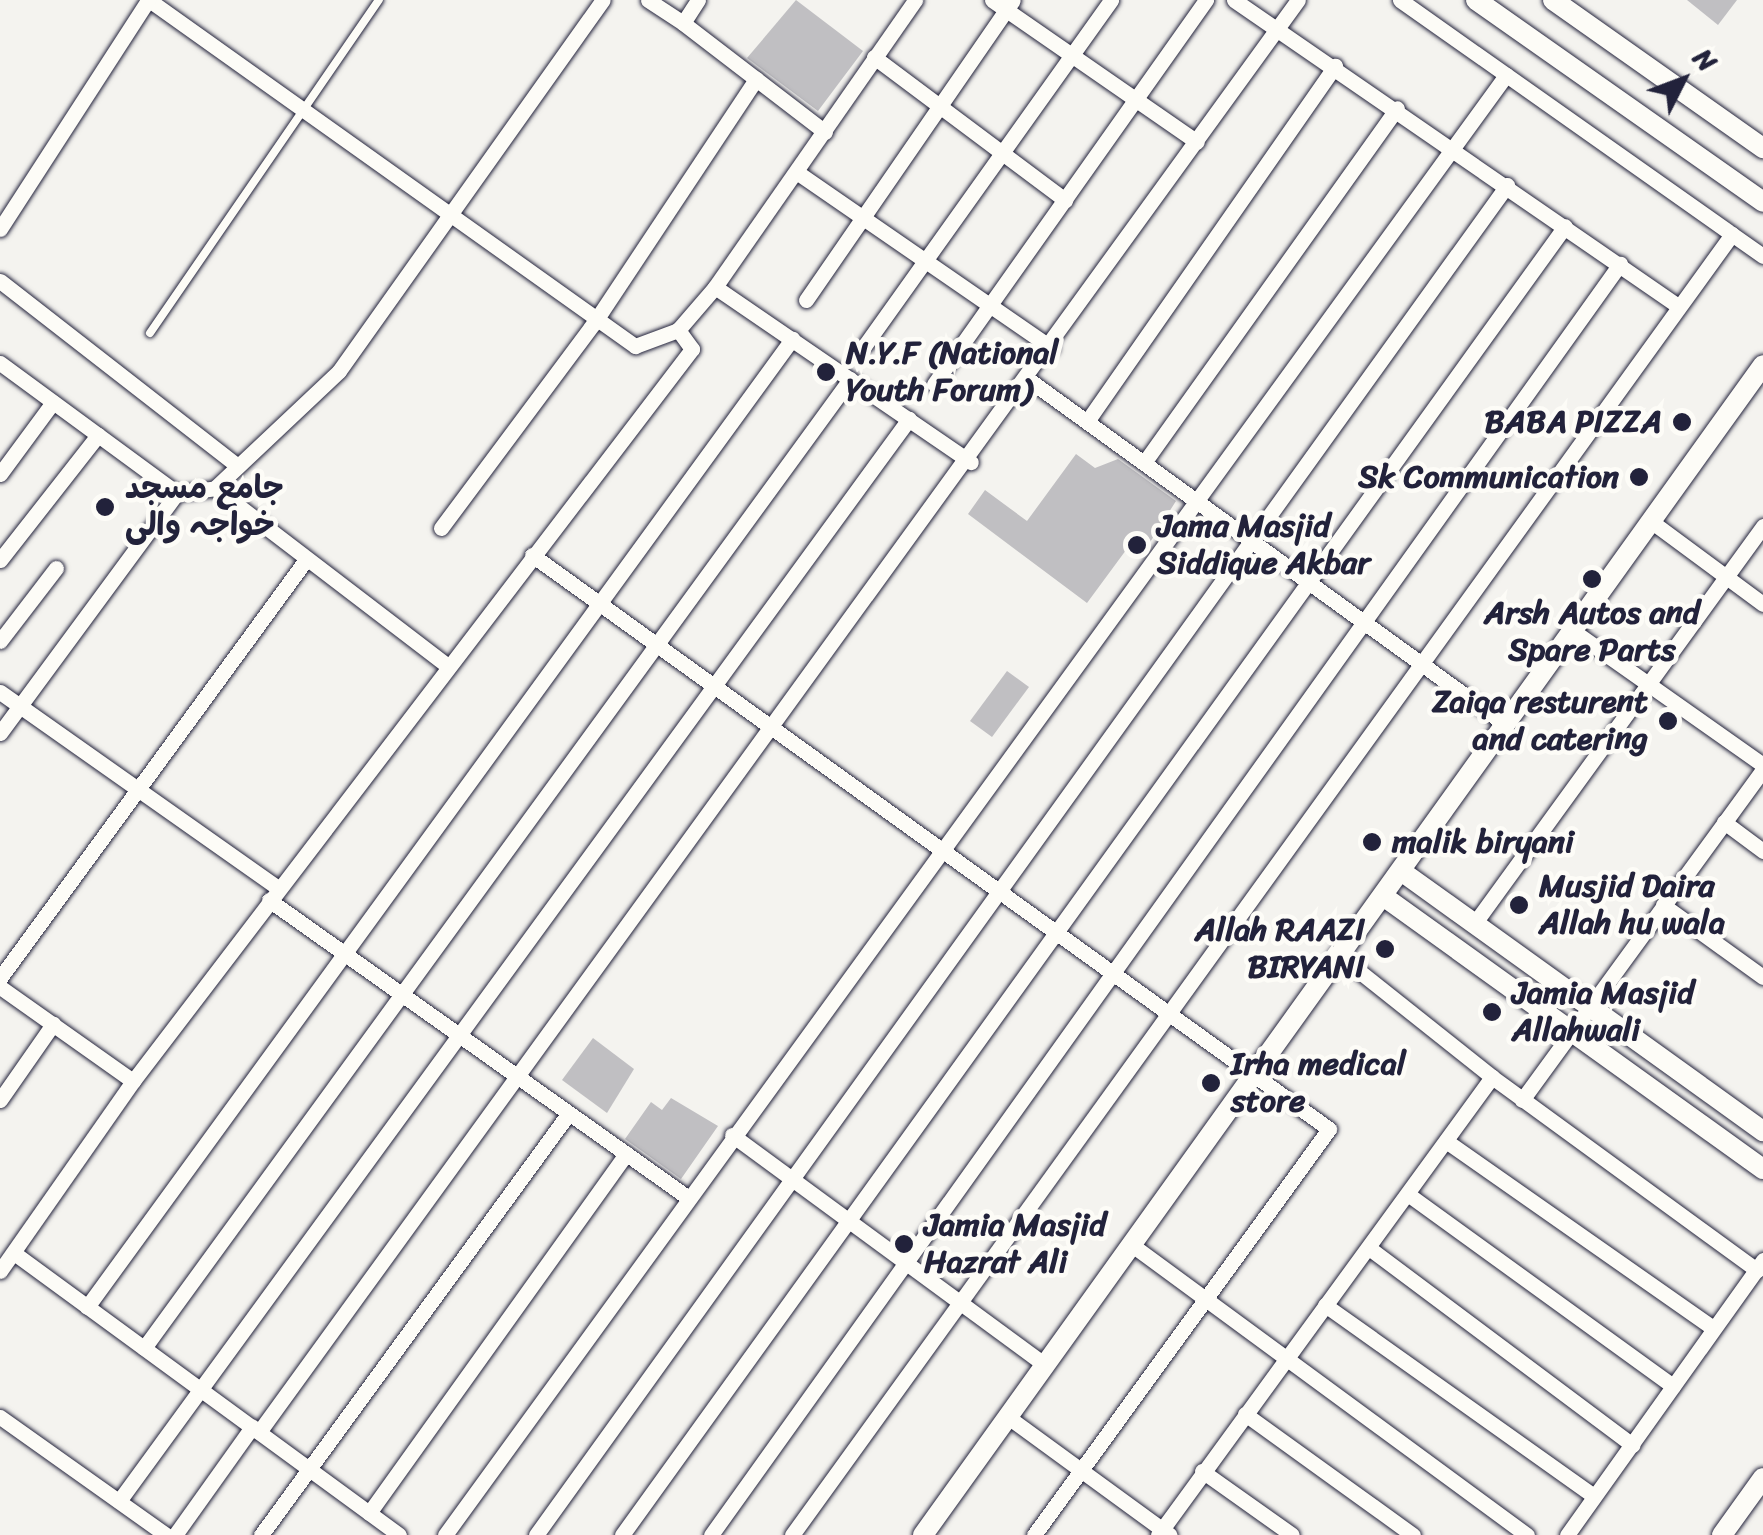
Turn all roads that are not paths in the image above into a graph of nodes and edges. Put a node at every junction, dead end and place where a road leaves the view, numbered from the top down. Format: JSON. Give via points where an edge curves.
{"nodes":[{"id":1,"x":148,"y":0,"type":"edge"},
{"id":2,"x":379,"y":0,"type":"edge"},
{"id":3,"x":603,"y":0,"type":"edge"},
{"id":4,"x":648,"y":0,"type":"edge"},
{"id":5,"x":698,"y":0,"type":"edge"},
{"id":6,"x":915,"y":0,"type":"edge"},
{"id":7,"x":1111,"y":0,"type":"edge"},
{"id":8,"x":1206,"y":0,"type":"edge"},
{"id":9,"x":1234,"y":0,"type":"edge"},
{"id":10,"x":1298,"y":0,"type":"edge"},
{"id":11,"x":1400,"y":0,"type":"edge"},
{"id":12,"x":1476,"y":0,"type":"edge"},
{"id":13,"x":1553,"y":0,"type":"edge"},
{"id":14,"x":1004,"y":3,"type":"edge"},
{"id":15,"x":683,"y":23,"type":"junction"},
{"id":16,"x":1279,"y":27,"type":"junction"},
{"id":17,"x":1072,"y":55,"type":"junction"},
{"id":18,"x":874,"y":58,"type":"junction"},
{"id":19,"x":1335,"y":66,"type":"junction"},
{"id":20,"x":1506,"y":75,"type":"junction"},
{"id":21,"x":756,"y":79,"type":"junction"},
{"id":22,"x":1136,"y":100,"type":"junction"},
{"id":23,"x":939,"y":108,"type":"junction"},
{"id":24,"x":1396,"y":108,"type":"junction"},
{"id":25,"x":304,"y":113,"type":"junction"},
{"id":26,"x":825,"y":132,"type":"junction"},
{"id":27,"x":1198,"y":142,"type":"junction"},
{"id":28,"x":1454,"y":147,"type":"junction"},
{"id":29,"x":1763,"y":148,"type":"edge"},
{"id":30,"x":1002,"y":154,"type":"junction"},
{"id":31,"x":798,"y":172,"type":"junction"},
{"id":32,"x":1507,"y":185,"type":"junction"},
{"id":33,"x":1066,"y":200,"type":"junction"},
{"id":34,"x":1763,"y":202,"type":"edge"},
{"id":35,"x":863,"y":218,"type":"junction"},
{"id":36,"x":454,"y":220,"type":"junction"},
{"id":37,"x":1565,"y":226,"type":"junction"},
{"id":38,"x":0,"y":229,"type":"edge"},
{"id":39,"x":1732,"y":234,"type":"junction"},
{"id":40,"x":1763,"y":256,"type":"edge"},
{"id":41,"x":928,"y":263,"type":"junction"},
{"id":42,"x":1620,"y":264,"type":"junction"},
{"id":43,"x":0,"y":281,"type":"edge"},
{"id":44,"x":715,"y":287,"type":"junction"},
{"id":45,"x":806,"y":300,"type":"dead end"},
{"id":46,"x":990,"y":306,"type":"junction"},
{"id":47,"x":1678,"y":306,"type":"junction"},
{"id":48,"x":594,"y":323,"type":"junction"},
{"id":49,"x":678,"y":330,"type":"junction"},
{"id":50,"x":150,"y":333,"type":"dead end"},
{"id":51,"x":792,"y":340,"type":"junction"},
{"id":52,"x":865,"y":345,"type":"dead end"},
{"id":53,"x":1052,"y":348,"type":"junction"},
{"id":54,"x":0,"y":363,"type":"edge"},
{"id":55,"x":1763,"y":366,"type":"edge"},
{"id":56,"x":850,"y":379,"type":"junction"},
{"id":57,"x":1029,"y":380,"type":"junction"},
{"id":58,"x":934,"y":384,"type":"dead end"},
{"id":59,"x":54,"y":402,"type":"junction"},
{"id":60,"x":908,"y":419,"type":"junction"},
{"id":61,"x":1088,"y":420,"type":"junction"},
{"id":62,"x":98,"y":435,"type":"junction"},
{"id":63,"x":1146,"y":460,"type":"junction"},
{"id":64,"x":970,"y":462,"type":"junction"},
{"id":65,"x":238,"y":466,"type":"junction"},
{"id":66,"x":0,"y":474,"type":"edge"},
{"id":67,"x":215,"y":488,"type":"junction"},
{"id":68,"x":178,"y":492,"type":"junction"},
{"id":69,"x":1199,"y":497,"type":"junction"},
{"id":70,"x":1652,"y":522,"type":"junction"},
{"id":71,"x":1763,"y":526,"type":"edge"},
{"id":72,"x":441,"y":528,"type":"dead end"},
{"id":73,"x":1253,"y":538,"type":"junction"},
{"id":74,"x":532,"y":555,"type":"junction"},
{"id":75,"x":0,"y":560,"type":"edge"},
{"id":76,"x":305,"y":561,"type":"junction"},
{"id":77,"x":56,"y":568,"type":"dead end"},
{"id":78,"x":1726,"y":576,"type":"junction"},
{"id":79,"x":1308,"y":578,"type":"junction"},
{"id":80,"x":599,"y":603,"type":"junction"},
{"id":81,"x":1763,"y":604,"type":"edge"},
{"id":82,"x":1364,"y":620,"type":"junction"},
{"id":83,"x":1573,"y":632,"type":"junction"},
{"id":84,"x":0,"y":640,"type":"edge"},
{"id":85,"x":656,"y":645,"type":"junction"},
{"id":86,"x":1418,"y":660,"type":"junction"},
{"id":87,"x":448,"y":666,"type":"junction"},
{"id":88,"x":1648,"y":684,"type":"junction"},
{"id":89,"x":712,"y":685,"type":"junction"},
{"id":90,"x":0,"y":692,"type":"edge"},
{"id":91,"x":19,"y":707,"type":"junction"},
{"id":92,"x":1506,"y":725,"type":"junction"},
{"id":93,"x":773,"y":730,"type":"junction"},
{"id":94,"x":0,"y":733,"type":"edge"},
{"id":95,"x":1763,"y":767,"type":"edge"},
{"id":96,"x":138,"y":792,"type":"junction"},
{"id":97,"x":1724,"y":822,"type":"junction"},
{"id":98,"x":937,"y":849,"type":"junction"},
{"id":99,"x":1763,"y":850,"type":"edge"},
{"id":100,"x":1401,"y":871,"type":"junction"},
{"id":101,"x":998,"y":893,"type":"junction"},
{"id":102,"x":273,"y":894,"type":"junction"},
{"id":103,"x":1382,"y":896,"type":"junction"},
{"id":104,"x":1663,"y":904,"type":"junction"},
{"id":105,"x":1474,"y":924,"type":"junction"},
{"id":106,"x":1054,"y":932,"type":"junction"},
{"id":107,"x":1340,"y":956,"type":"junction"},
{"id":108,"x":348,"y":957,"type":"junction"},
{"id":109,"x":1113,"y":974,"type":"junction"},
{"id":110,"x":1763,"y":977,"type":"edge"},
{"id":111,"x":0,"y":978,"type":"edge"},
{"id":112,"x":0,"y":986,"type":"edge"},
{"id":113,"x":404,"y":996,"type":"junction"},
{"id":114,"x":1587,"y":1007,"type":"junction"},
{"id":115,"x":1167,"y":1012,"type":"junction"},
{"id":116,"x":53,"y":1024,"type":"junction"},
{"id":117,"x":1570,"y":1031,"type":"junction"},
{"id":118,"x":462,"y":1038,"type":"junction"},
{"id":119,"x":1255,"y":1074,"type":"junction"},
{"id":120,"x":1492,"y":1077,"type":"junction"},
{"id":121,"x":519,"y":1078,"type":"junction"},
{"id":122,"x":133,"y":1081,"type":"junction"},
{"id":123,"x":0,"y":1100,"type":"edge"},
{"id":124,"x":1522,"y":1100,"type":"junction"},
{"id":125,"x":569,"y":1114,"type":"junction"},
{"id":126,"x":1763,"y":1131,"type":"edge"},
{"id":127,"x":732,"y":1134,"type":"junction"},
{"id":128,"x":1446,"y":1141,"type":"junction"},
{"id":129,"x":626,"y":1154,"type":"junction"},
{"id":130,"x":1763,"y":1169,"type":"edge"},
{"id":131,"x":798,"y":1182,"type":"junction"},
{"id":132,"x":1409,"y":1194,"type":"junction"},
{"id":133,"x":687,"y":1197,"type":"junction"},
{"id":134,"x":850,"y":1222,"type":"junction"},
{"id":135,"x":1132,"y":1245,"type":"junction"},
{"id":136,"x":1369,"y":1248,"type":"junction"},
{"id":137,"x":14,"y":1253,"type":"junction"},
{"id":138,"x":908,"y":1265,"type":"junction"},
{"id":139,"x":1760,"y":1265,"type":"edge"},
{"id":140,"x":0,"y":1271,"type":"edge"},
{"id":141,"x":1208,"y":1298,"type":"junction"},
{"id":142,"x":959,"y":1302,"type":"junction"},
{"id":143,"x":1325,"y":1305,"type":"junction"},
{"id":144,"x":87,"y":1306,"type":"junction"},
{"id":145,"x":1713,"y":1328,"type":"junction"},
{"id":146,"x":144,"y":1348,"type":"junction"},
{"id":147,"x":1288,"y":1359,"type":"junction"},
{"id":148,"x":1045,"y":1366,"type":"junction"},
{"id":149,"x":196,"y":1386,"type":"junction"},
{"id":150,"x":1672,"y":1386,"type":"junction"},
{"id":151,"x":1245,"y":1414,"type":"junction"},
{"id":152,"x":0,"y":1416,"type":"edge"},
{"id":153,"x":1008,"y":1417,"type":"junction"},
{"id":154,"x":256,"y":1430,"type":"junction"},
{"id":155,"x":1632,"y":1444,"type":"junction"},
{"id":156,"x":308,"y":1469,"type":"junction"},
{"id":157,"x":1202,"y":1471,"type":"junction"},
{"id":158,"x":1084,"y":1473,"type":"junction"},
{"id":159,"x":1763,"y":1478,"type":"edge"},
{"id":160,"x":1594,"y":1496,"type":"junction"},
{"id":161,"x":118,"y":1502,"type":"junction"},
{"id":162,"x":368,"y":1513,"type":"junction"},
{"id":163,"x":1163,"y":1533,"type":"edge"},
{"id":164,"x":166,"y":1535,"type":"edge"},
{"id":165,"x":175,"y":1535,"type":"edge"},
{"id":166,"x":261,"y":1535,"type":"edge"},
{"id":167,"x":399,"y":1535,"type":"edge"},
{"id":168,"x":444,"y":1535,"type":"edge"},
{"id":169,"x":536,"y":1535,"type":"edge"},
{"id":170,"x":622,"y":1535,"type":"edge"},
{"id":171,"x":710,"y":1535,"type":"edge"},
{"id":172,"x":792,"y":1535,"type":"edge"},
{"id":173,"x":923,"y":1535,"type":"edge"},
{"id":174,"x":1034,"y":1535,"type":"edge"},
{"id":175,"x":1292,"y":1535,"type":"edge"},
{"id":176,"x":1413,"y":1535,"type":"edge"},
{"id":177,"x":1526,"y":1535,"type":"edge"},
{"id":178,"x":1567,"y":1535,"type":"edge"},
{"id":179,"x":1722,"y":1535,"type":"edge"}],
"edges":[{"from":1,"to":25,"type":"street"},
{"from":1,"to":38,"type":"street"},
{"from":2,"to":25,"type":"lane"},
{"from":3,"to":36,"type":"street"},
{"from":4,"to":15,"type":"street"},
{"from":5,"to":15,"type":"street"},
{"from":6,"to":18,"type":"street"},
{"from":7,"to":17,"type":"street"},
{"from":8,"to":22,"type":"street"},
{"from":9,"to":16,"type":"street"},
{"from":10,"to":16,"type":"street"},
{"from":11,"to":20,"type":"street"},
{"from":12,"to":34,"type":"street"},
{"from":13,"to":29,"type":"street"},
{"from":14,"to":17,"type":"street"},
{"from":14,"to":23,"type":"street"},
{"from":15,"to":21,"type":"street"},
{"from":16,"to":19,"type":"street"},
{"from":16,"to":27,"type":"street"},
{"from":17,"to":22,"type":"street"},
{"from":17,"to":30,"type":"street"},
{"from":18,"to":23,"type":"street"},
{"from":18,"to":26,"type":"street"},
{"from":19,"to":24,"type":"street"},
{"from":19,"to":61,"type":"street"},
{"from":20,"to":28,"type":"street"},
{"from":20,"to":39,"type":"street"},
{"from":21,"to":26,"type":"street"},
{"from":21,"to":48,"type":"street"},
{"from":22,"to":27,"type":"street"},
{"from":22,"to":33,"type":"street"},
{"from":23,"to":30,"type":"street"},
{"from":23,"to":35,"type":"street"},
{"from":24,"to":28,"type":"street"},
{"from":24,"to":63,"type":"street"},
{"from":25,"to":36,"type":"street"},
{"from":25,"to":50,"type":"lane"},
{"from":26,"to":31,"type":"street"},
{"from":27,"to":53,"type":"street"},
{"from":28,"to":32,"type":"street"},
{"from":28,"to":69,"type":"street"},
{"from":30,"to":33,"type":"street"},
{"from":30,"to":41,"type":"street"},
{"from":31,"to":35,"type":"street"},
{"from":31,"to":44,"type":"street"},
{"from":32,"to":37,"type":"street"},
{"from":32,"to":73,"type":"street"},
{"from":33,"to":46,"type":"street"},
{"from":35,"to":41,"type":"street"},
{"from":35,"to":45,"type":"street"},
{"from":36,"to":48,"type":"street"},
{"from":36,"to":65,"type":"street","via":[[339,371]]},
{"from":37,"to":42,"type":"street"},
{"from":37,"to":79,"type":"street"},
{"from":39,"to":40,"type":"street"},
{"from":39,"to":47,"type":"street"},
{"from":41,"to":46,"type":"street"},
{"from":41,"to":52,"type":"street"},
{"from":42,"to":47,"type":"street"},
{"from":42,"to":82,"type":"street"},
{"from":43,"to":65,"type":"street"},
{"from":44,"to":49,"type":"street"},
{"from":44,"to":51,"type":"street"},
{"from":46,"to":53,"type":"street"},
{"from":46,"to":58,"type":"street"},
{"from":47,"to":86,"type":"street"},
{"from":48,"to":49,"type":"street","via":[[635,346]]},
{"from":48,"to":72,"type":"street"},
{"from":49,"to":74,"type":"street","via":[[692,349]]},
{"from":51,"to":56,"type":"street"},
{"from":51,"to":80,"type":"street"},
{"from":53,"to":57,"type":"street"},
{"from":54,"to":59,"type":"street"},
{"from":55,"to":70,"type":"street"},
{"from":56,"to":60,"type":"street"},
{"from":56,"to":85,"type":"street"},
{"from":57,"to":61,"type":"street"},
{"from":57,"to":64,"type":"street"},
{"from":59,"to":62,"type":"street"},
{"from":59,"to":66,"type":"street"},
{"from":60,"to":64,"type":"street"},
{"from":60,"to":89,"type":"street"},
{"from":61,"to":63,"type":"street"},
{"from":62,"to":68,"type":"street"},
{"from":62,"to":75,"type":"street"},
{"from":63,"to":69,"type":"street"},
{"from":64,"to":93,"type":"street"},
{"from":65,"to":67,"type":"street"},
{"from":67,"to":68,"type":"street"},
{"from":67,"to":76,"type":"street"},
{"from":68,"to":91,"type":"street"},
{"from":69,"to":73,"type":"street"},
{"from":69,"to":98,"type":"street"},
{"from":70,"to":78,"type":"street"},
{"from":70,"to":83,"type":"street"},
{"from":71,"to":78,"type":"street"},
{"from":73,"to":79,"type":"street"},
{"from":73,"to":101,"type":"street"},
{"from":74,"to":80,"type":"street"},
{"from":74,"to":87,"type":"street"},
{"from":76,"to":87,"type":"street"},
{"from":76,"to":96,"type":"street"},
{"from":77,"to":84,"type":"street"},
{"from":78,"to":81,"type":"street"},
{"from":78,"to":88,"type":"street"},
{"from":79,"to":82,"type":"street"},
{"from":79,"to":106,"type":"street"},
{"from":80,"to":85,"type":"street"},
{"from":80,"to":108,"type":"street"},
{"from":82,"to":86,"type":"street"},
{"from":82,"to":109,"type":"street"},
{"from":83,"to":88,"type":"street"},
{"from":83,"to":92,"type":"street"},
{"from":85,"to":89,"type":"street"},
{"from":85,"to":113,"type":"street"},
{"from":86,"to":92,"type":"street"},
{"from":86,"to":115,"type":"street"},
{"from":87,"to":102,"type":"street"},
{"from":88,"to":95,"type":"street"},
{"from":88,"to":105,"type":"street"},
{"from":89,"to":93,"type":"street"},
{"from":89,"to":118,"type":"street"},
{"from":90,"to":91,"type":"street"},
{"from":91,"to":94,"type":"street"},
{"from":91,"to":96,"type":"street"},
{"from":92,"to":100,"type":"street"},
{"from":93,"to":98,"type":"street"},
{"from":93,"to":121,"type":"street"},
{"from":95,"to":97,"type":"street"},
{"from":96,"to":102,"type":"street"},
{"from":96,"to":111,"type":"street"},
{"from":97,"to":99,"type":"street"},
{"from":97,"to":104,"type":"street"},
{"from":98,"to":101,"type":"street"},
{"from":98,"to":127,"type":"street"},
{"from":100,"to":103,"type":"street"},
{"from":100,"to":105,"type":"street"},
{"from":101,"to":106,"type":"street"},
{"from":101,"to":131,"type":"street"},
{"from":102,"to":108,"type":"street"},
{"from":102,"to":122,"type":"street"},
{"from":103,"to":107,"type":"street"},
{"from":103,"to":117,"type":"street"},
{"from":104,"to":110,"type":"street"},
{"from":104,"to":114,"type":"street"},
{"from":105,"to":114,"type":"street"},
{"from":106,"to":109,"type":"street"},
{"from":106,"to":134,"type":"street"},
{"from":107,"to":119,"type":"street"},
{"from":107,"to":120,"type":"street"},
{"from":108,"to":113,"type":"street"},
{"from":108,"to":144,"type":"street"},
{"from":109,"to":115,"type":"street"},
{"from":109,"to":138,"type":"street"},
{"from":112,"to":116,"type":"street"},
{"from":113,"to":118,"type":"street"},
{"from":113,"to":146,"type":"street"},
{"from":114,"to":117,"type":"street"},
{"from":114,"to":126,"type":"street"},
{"from":115,"to":119,"type":"street"},
{"from":115,"to":142,"type":"street"},
{"from":116,"to":122,"type":"street"},
{"from":116,"to":123,"type":"street"},
{"from":117,"to":124,"type":"street"},
{"from":117,"to":130,"type":"street"},
{"from":118,"to":121,"type":"street"},
{"from":118,"to":149,"type":"street"},
{"from":119,"to":135,"type":"street"},
{"from":119,"to":141,"type":"street","via":[[1329,1129]]},
{"from":120,"to":124,"type":"street"},
{"from":120,"to":128,"type":"street"},
{"from":121,"to":125,"type":"street"},
{"from":121,"to":154,"type":"street"},
{"from":122,"to":137,"type":"street"},
{"from":124,"to":139,"type":"street"},
{"from":125,"to":129,"type":"street"},
{"from":125,"to":156,"type":"street"},
{"from":127,"to":131,"type":"street"},
{"from":127,"to":133,"type":"street"},
{"from":128,"to":132,"type":"street"},
{"from":128,"to":145,"type":"street"},
{"from":129,"to":133,"type":"street"},
{"from":129,"to":162,"type":"street"},
{"from":131,"to":134,"type":"street"},
{"from":131,"to":169,"type":"street"},
{"from":132,"to":136,"type":"street"},
{"from":132,"to":150,"type":"street"},
{"from":133,"to":168,"type":"street"},
{"from":134,"to":138,"type":"street"},
{"from":134,"to":170,"type":"street"},
{"from":135,"to":141,"type":"street"},
{"from":135,"to":148,"type":"street"},
{"from":136,"to":143,"type":"street"},
{"from":136,"to":155,"type":"street"},
{"from":137,"to":140,"type":"street"},
{"from":137,"to":144,"type":"street"},
{"from":138,"to":142,"type":"street"},
{"from":138,"to":171,"type":"street"},
{"from":139,"to":145,"type":"street"},
{"from":141,"to":147,"type":"street"},
{"from":141,"to":158,"type":"street"},
{"from":142,"to":148,"type":"street"},
{"from":142,"to":172,"type":"street"},
{"from":143,"to":147,"type":"street"},
{"from":143,"to":160,"type":"street"},
{"from":144,"to":146,"type":"street"},
{"from":145,"to":150,"type":"street"},
{"from":146,"to":149,"type":"street"},
{"from":147,"to":151,"type":"street"},
{"from":147,"to":177,"type":"street"},
{"from":148,"to":153,"type":"street"},
{"from":149,"to":154,"type":"street"},
{"from":149,"to":161,"type":"street"},
{"from":150,"to":155,"type":"street"},
{"from":151,"to":157,"type":"street"},
{"from":151,"to":176,"type":"street"},
{"from":152,"to":161,"type":"street"},
{"from":153,"to":158,"type":"street"},
{"from":153,"to":173,"type":"street"},
{"from":154,"to":156,"type":"street"},
{"from":154,"to":165,"type":"street"},
{"from":155,"to":160,"type":"street"},
{"from":156,"to":162,"type":"street"},
{"from":156,"to":166,"type":"street"},
{"from":157,"to":163,"type":"street"},
{"from":157,"to":175,"type":"street"},
{"from":158,"to":163,"type":"street"},
{"from":158,"to":174,"type":"street"},
{"from":159,"to":179,"type":"street"},
{"from":160,"to":178,"type":"street"},
{"from":161,"to":164,"type":"street"},
{"from":162,"to":167,"type":"street"}]}
